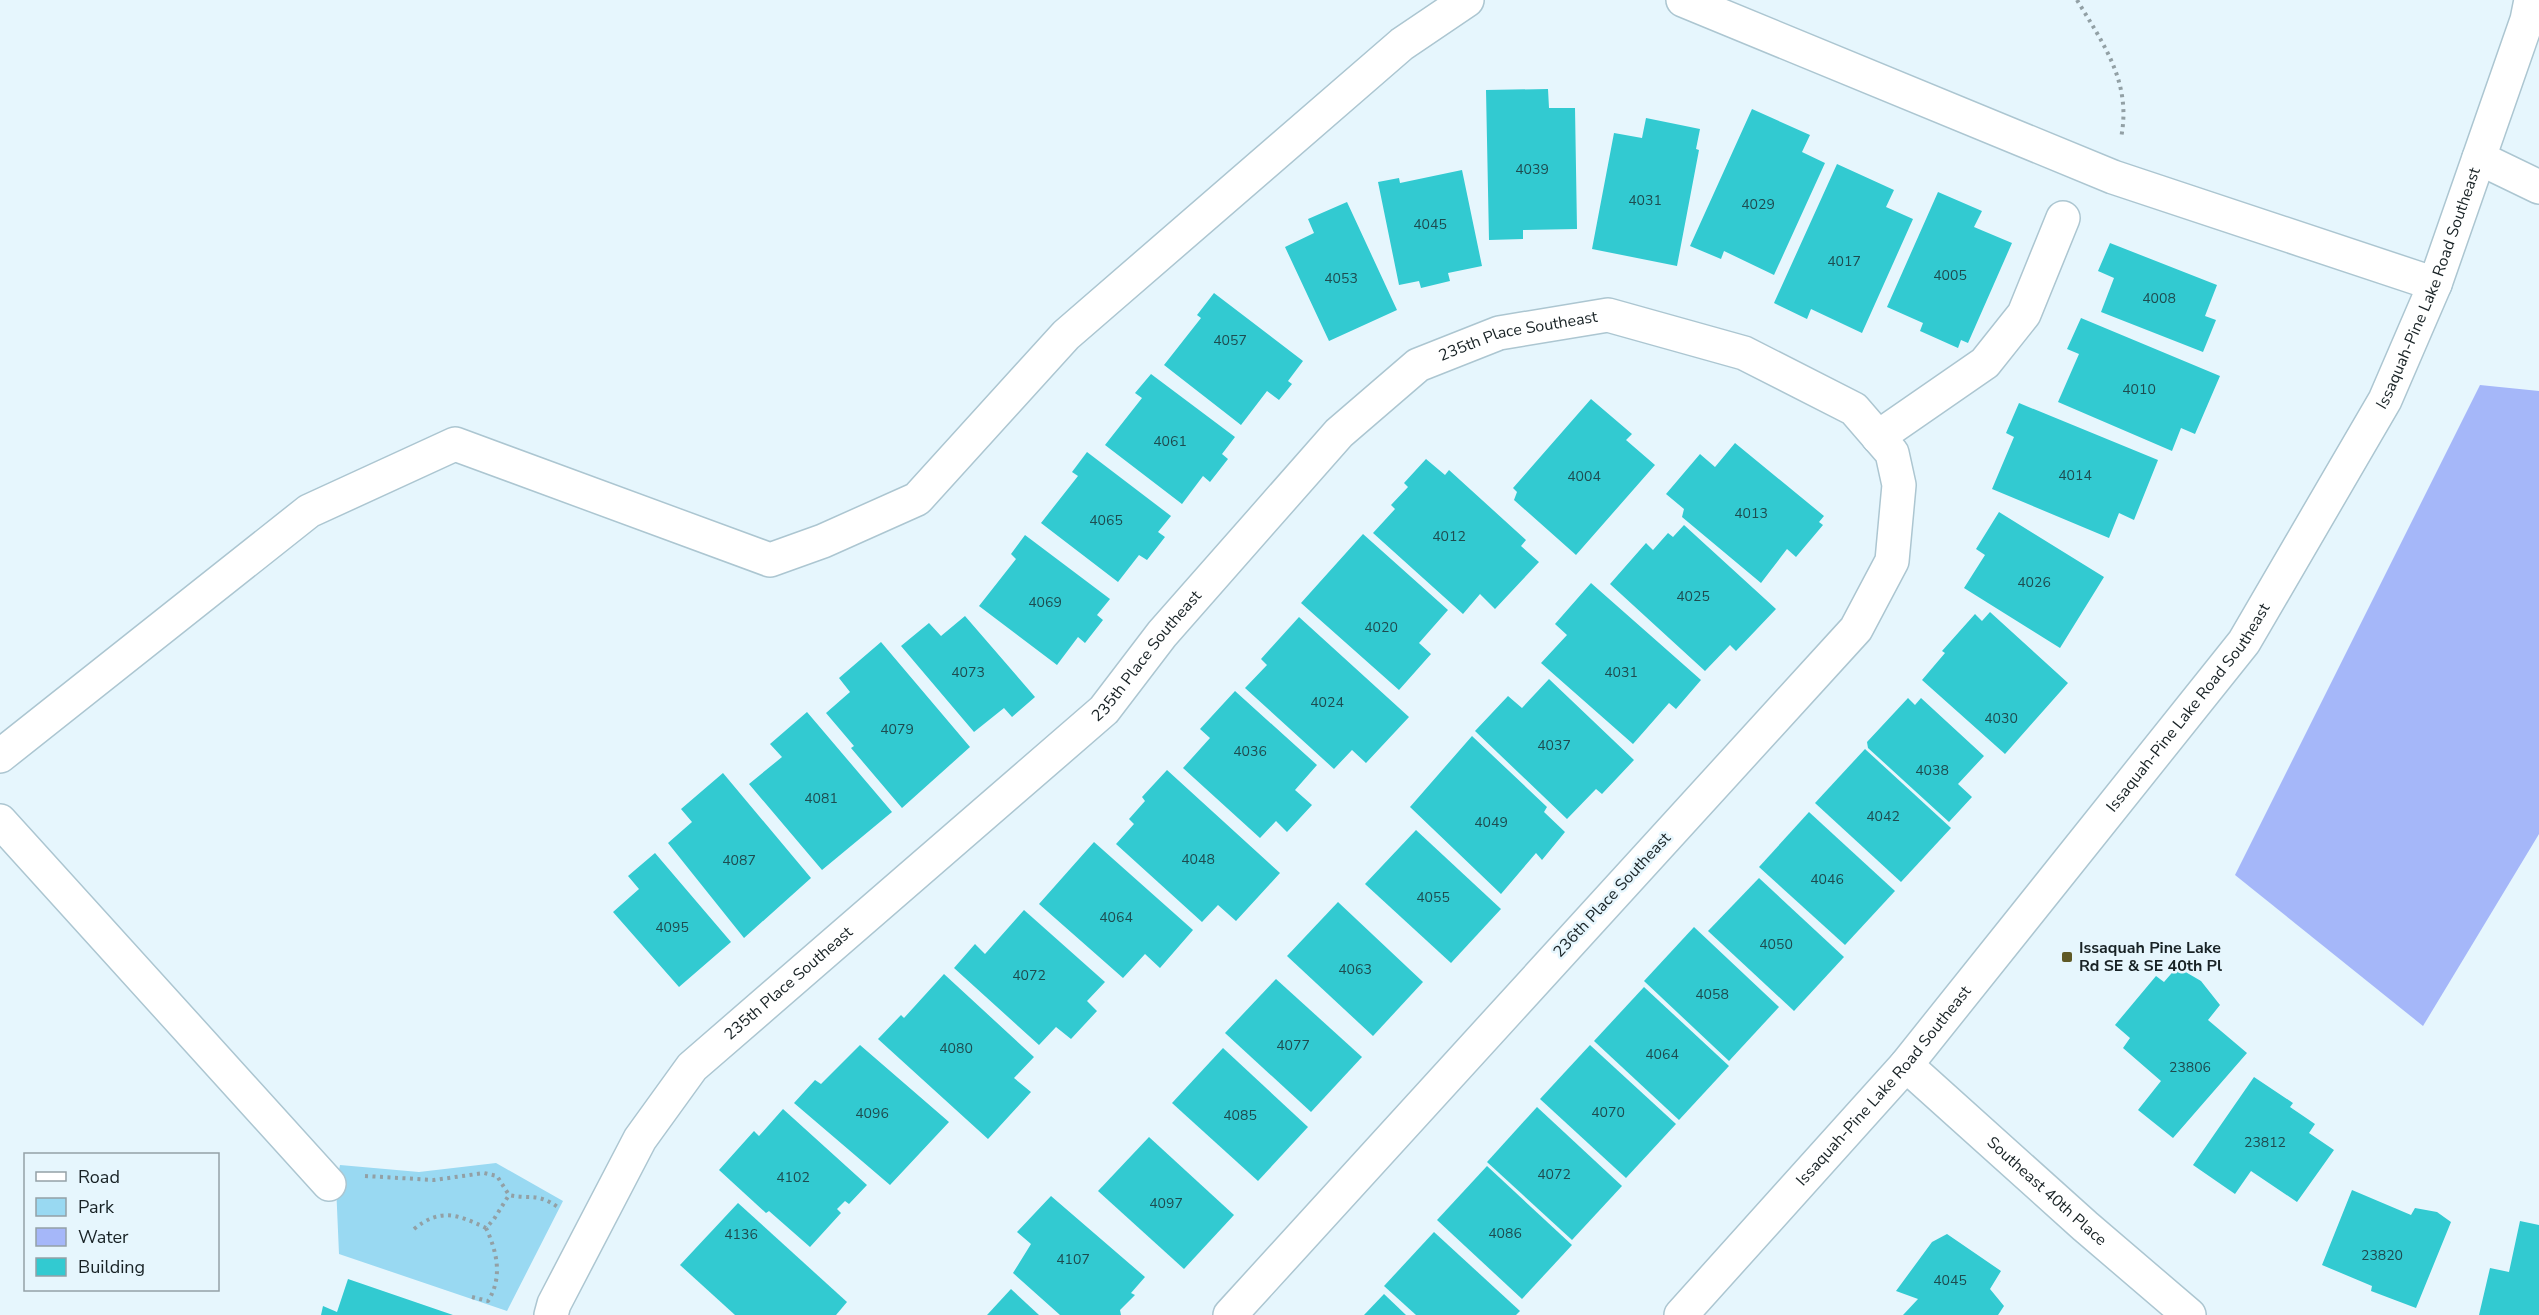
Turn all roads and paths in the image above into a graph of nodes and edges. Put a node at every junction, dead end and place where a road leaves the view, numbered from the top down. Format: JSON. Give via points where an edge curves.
{"nodes":[{"id":1,"x":1467,"y":0,"type":"edge"},
{"id":2,"x":1683,"y":0,"type":"edge"},
{"id":3,"x":2077,"y":0,"type":"edge"},
{"id":4,"x":2531,"y":0,"type":"edge"},
{"id":5,"x":2479,"y":158,"type":"junction"},
{"id":6,"x":2113,"y":177,"type":"junction"},
{"id":7,"x":2539,"y":188,"type":"edge"},
{"id":8,"x":2063,"y":218,"type":"dead end"},
{"id":9,"x":2435,"y":284,"type":"junction"},
{"id":10,"x":1878,"y":437,"type":"junction"},
{"id":11,"x":0,"y":756,"type":"edge"},
{"id":12,"x":0,"y":821,"type":"edge"},
{"id":13,"x":1906,"y":1065,"type":"junction"},
{"id":14,"x":326,"y":1180,"type":"joint"},
{"id":15,"x":509,"y":1195,"type":"junction"},
{"id":16,"x":562,"y":1210,"type":"dead end"},
{"id":17,"x":486,"y":1228,"type":"junction"},
{"id":18,"x":414,"y":1229,"type":"dead end"},
{"id":19,"x":472,"y":1297,"type":"dead end"},
{"id":20,"x":2174,"y":1310,"type":"edge"},
{"id":21,"x":551,"y":1315,"type":"edge"},
{"id":22,"x":1230,"y":1315,"type":"edge"},
{"id":23,"x":1680,"y":1315,"type":"edge"}],
"edges":[{"from":1,"to":11,"type":"street","via":[[1402,44],[1066,335],[917,499],[824,541],[770,560],[455,444],[309,511]]},
{"from":2,"to":6,"type":"street"},
{"from":3,"to":6,"type":"path","via":[[2121,79],[2125,120]]},
{"from":4,"to":5,"type":"street","name":"Issaquah-Pine Lake Road Southeast"},
{"from":5,"to":7,"type":"street"},
{"from":5,"to":9,"type":"street","name":"Issaquah-Pine Lake Road Southeast"},
{"from":6,"to":9,"type":"street"},
{"from":8,"to":10,"type":"street","via":[[2024,314],[1985,363]]},
{"from":9,"to":13,"type":"street","name":"Issaquah-Pine Lake Road Southeast","via":[[2385,400],[2244,642]]},
{"from":10,"to":21,"type":"street","name":"235th Place Southeast","via":[[1854,409],[1744,353],[1608,315],[1499,333],[1418,364],[1340,433],[1162,634],[1104,710],[692,1067],[640,1139]]},
{"from":10,"to":22,"type":"street","name":"236th Place Southeast","via":[[1892,453],[1899,485],[1892,561],[1856,629]]},
{"from":12,"to":14,"type":"street"},
{"from":13,"to":20,"type":"street","name":"Southeast 40th Place"},
{"from":13,"to":23,"type":"street","name":"Issaquah-Pine Lake Road Southeast"},
{"from":14,"to":15,"type":"path","via":[[434,1180],[484,1173],[497,1176]]},
{"from":15,"to":16,"type":"path","via":[[532,1195]]},
{"from":15,"to":17,"type":"path"},
{"from":17,"to":18,"type":"path","via":[[448,1214],[428,1218]]},
{"from":17,"to":19,"type":"path","via":[[495,1248],[497,1279],[488,1301]]}]}
